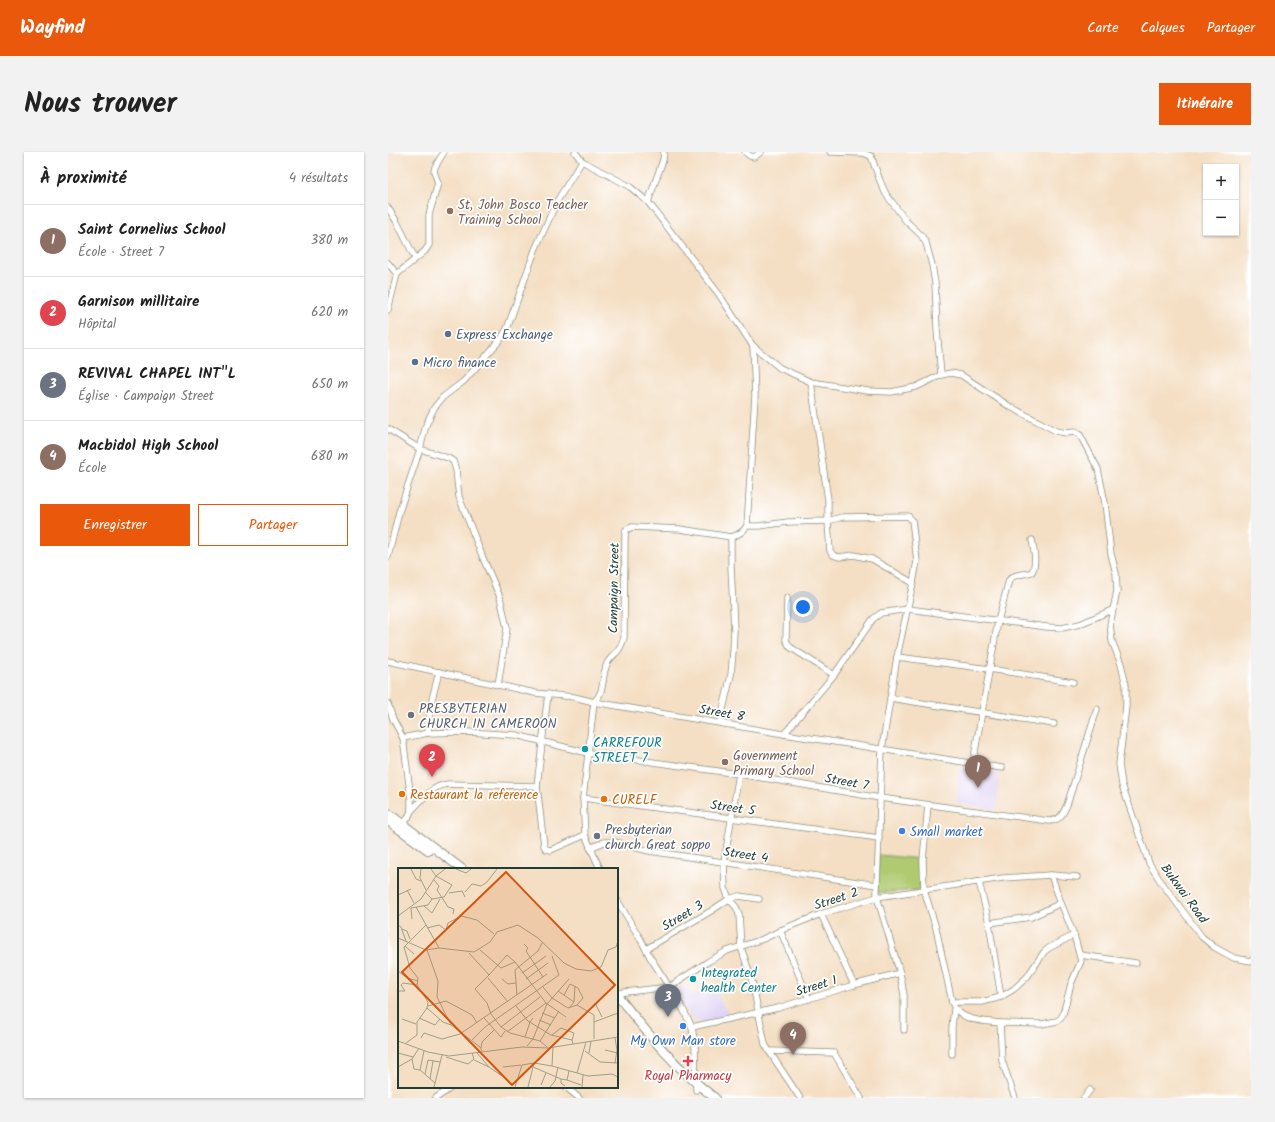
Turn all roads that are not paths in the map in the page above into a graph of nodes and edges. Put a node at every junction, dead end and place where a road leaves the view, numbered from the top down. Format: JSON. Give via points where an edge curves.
{"nodes":[{"id":1,"x":444,"y":152,"type":"edge"},
{"id":2,"x":575,"y":152,"type":"edge"},
{"id":3,"x":664,"y":152,"type":"edge"},
{"id":4,"x":745,"y":152,"type":"edge"},
{"id":5,"x":761,"y":152,"type":"edge"},
{"id":6,"x":830,"y":152,"type":"edge"},
{"id":7,"x":582,"y":161,"type":"junction"},
{"id":8,"x":648,"y":202,"type":"junction"},
{"id":9,"x":388,"y":208,"type":"edge"},
{"id":10,"x":415,"y":258,"type":"junction"},
{"id":11,"x":388,"y":263,"type":"edge"},
{"id":12,"x":396,"y":274,"type":"junction"},
{"id":13,"x":388,"y":310,"type":"edge"},
{"id":14,"x":753,"y":346,"type":"junction"},
{"id":15,"x":941,"y":375,"type":"junction"},
{"id":16,"x":811,"y":382,"type":"junction"},
{"id":17,"x":388,"y":429,"type":"edge"},
{"id":18,"x":420,"y":449,"type":"junction"},
{"id":19,"x":828,"y":521,"type":"junction"},
{"id":20,"x":747,"y":526,"type":"junction"},
{"id":21,"x":731,"y":536,"type":"junction"},
{"id":22,"x":1032,"y":540,"type":"dead end"},
{"id":23,"x":388,"y":557,"type":"edge"},
{"id":24,"x":913,"y":583,"type":"junction"},
{"id":25,"x":787,"y":598,"type":"dead end"},
{"id":26,"x":908,"y":609,"type":"junction"},
{"id":27,"x":1112,"y":610,"type":"junction"},
{"id":28,"x":998,"y":621,"type":"junction"},
{"id":29,"x":897,"y":657,"type":"junction"},
{"id":30,"x":388,"y":661,"type":"edge"},
{"id":31,"x":989,"y":669,"type":"junction"},
{"id":32,"x":439,"y":672,"type":"junction"},
{"id":33,"x":834,"y":675,"type":"junction"},
{"id":34,"x":1073,"y":682,"type":"dead end"},
{"id":35,"x":498,"y":685,"type":"junction"},
{"id":36,"x":548,"y":694,"type":"junction"},
{"id":37,"x":890,"y":698,"type":"junction"},
{"id":38,"x":594,"y":702,"type":"junction"},
{"id":39,"x":388,"y":704,"type":"edge"},
{"id":40,"x":1097,"y":709,"type":"dead end"},
{"id":41,"x":981,"y":712,"type":"junction"},
{"id":42,"x":720,"y":722,"type":"junction"},
{"id":43,"x":1054,"y":724,"type":"dead end"},
{"id":44,"x":428,"y":733,"type":"junction"},
{"id":45,"x":784,"y":734,"type":"junction"},
{"id":46,"x":403,"y":738,"type":"junction"},
{"id":47,"x":542,"y":741,"type":"junction"},
{"id":48,"x":882,"y":749,"type":"junction"},
{"id":49,"x":588,"y":753,"type":"junction"},
{"id":50,"x":973,"y":763,"type":"junction"},
{"id":51,"x":1002,"y":768,"type":"dead end"},
{"id":52,"x":739,"y":774,"type":"junction"},
{"id":53,"x":538,"y":786,"type":"junction"},
{"id":54,"x":583,"y":798,"type":"junction"},
{"id":55,"x":880,"y":798,"type":"junction"},
{"id":56,"x":928,"y":804,"type":"junction"},
{"id":57,"x":411,"y":811,"type":"junction"},
{"id":58,"x":388,"y":813,"type":"edge"},
{"id":59,"x":732,"y":818,"type":"junction"},
{"id":60,"x":388,"y":821,"type":"edge"},
{"id":61,"x":402,"y":827,"type":"junction"},
{"id":62,"x":585,"y":835,"type":"junction"},
{"id":63,"x":879,"y":838,"type":"junction"},
{"id":64,"x":590,"y":848,"type":"junction"},
{"id":65,"x":724,"y":862,"type":"junction"},
{"id":66,"x":453,"y":868,"type":"edge"},
{"id":67,"x":461,"y":868,"type":"edge"},
{"id":68,"x":600,"y":868,"type":"edge"},
{"id":69,"x":1051,"y":876,"type":"junction"},
{"id":70,"x":1077,"y":877,"type":"dead end"},
{"id":71,"x":979,"y":882,"type":"junction"},
{"id":72,"x":877,"y":885,"type":"junction"},
{"id":73,"x":924,"y":890,"type":"junction"},
{"id":74,"x":877,"y":897,"type":"junction"},
{"id":75,"x":729,"y":899,"type":"junction"},
{"id":76,"x":759,"y":899,"type":"dead end"},
{"id":77,"x":618,"y":902,"type":"edge"},
{"id":78,"x":1060,"y":903,"type":"junction"},
{"id":79,"x":820,"y":914,"type":"junction"},
{"id":80,"x":989,"y":923,"type":"junction"},
{"id":81,"x":780,"y":930,"type":"junction"},
{"id":82,"x":1074,"y":936,"type":"junction"},
{"id":83,"x":741,"y":947,"type":"junction"},
{"id":84,"x":646,"y":949,"type":"junction"},
{"id":85,"x":1080,"y":955,"type":"junction"},
{"id":86,"x":1251,"y":960,"type":"edge"},
{"id":87,"x":1136,"y":963,"type":"dead end"},
{"id":88,"x":900,"y":973,"type":"junction"},
{"id":89,"x":854,"y":985,"type":"junction"},
{"id":90,"x":669,"y":987,"type":"junction"},
{"id":91,"x":618,"y":994,"type":"edge"},
{"id":92,"x":618,"y":995,"type":"edge"},
{"id":93,"x":1001,"y":997,"type":"junction"},
{"id":94,"x":809,"y":999,"type":"junction"},
{"id":95,"x":952,"y":1002,"type":"junction"},
{"id":96,"x":618,"y":1005,"type":"edge"},
{"id":97,"x":954,"y":1009,"type":"junction"},
{"id":98,"x":759,"y":1012,"type":"junction"},
{"id":99,"x":1000,"y":1023,"type":"junction"},
{"id":100,"x":692,"y":1027,"type":"junction"},
{"id":101,"x":904,"y":1030,"type":"dead end"},
{"id":102,"x":769,"y":1051,"type":"junction"},
{"id":103,"x":952,"y":1054,"type":"dead end"},
{"id":104,"x":696,"y":1087,"type":"junction"},
{"id":105,"x":451,"y":1088,"type":"edge"},
{"id":106,"x":567,"y":1088,"type":"edge"},
{"id":107,"x":1090,"y":1090,"type":"dead end"},
{"id":108,"x":436,"y":1098,"type":"edge"},
{"id":109,"x":577,"y":1098,"type":"edge"},
{"id":110,"x":708,"y":1098,"type":"edge"},
{"id":111,"x":715,"y":1098,"type":"edge"},
{"id":112,"x":800,"y":1098,"type":"edge"},
{"id":113,"x":861,"y":1098,"type":"edge"},
{"id":114,"x":1015,"y":1098,"type":"edge"},
{"id":115,"x":1084,"y":1098,"type":"edge"}],
"edges":[{"from":1,"to":10,"type":"street","via":[[434,171],[438,183],[430,215],[429,245]]},
{"from":2,"to":7,"type":"street"},
{"from":3,"to":8,"type":"street"},
{"from":4,"to":5,"type":"street","via":[[754,157]]},
{"from":6,"to":15,"type":"street","via":[[863,153],[871,156],[886,194],[926,243],[935,283]]},
{"from":7,"to":8,"type":"street","via":[[629,186]]},
{"from":7,"to":18,"type":"street","via":[[557,201],[535,250],[507,330],[464,381],[443,397],[434,408],[426,425]]},
{"from":8,"to":14,"type":"street","via":[[718,293]]},
{"from":9,"to":10,"type":"street"},
{"from":10,"to":12,"type":"street"},
{"from":11,"to":12,"type":"street"},
{"from":12,"to":13,"type":"street"},
{"from":14,"to":16,"type":"street","via":[[780,368]]},
{"from":14,"to":20,"type":"street","via":[[755,396]]},
{"from":15,"to":16,"type":"street","via":[[916,387],[891,392]]},
{"from":15,"to":27,"type":"street","name":"Bukwai Road","via":[[961,375],[1008,406],[1056,431],[1080,434],[1098,469],[1105,503],[1116,573],[1117,591]]},
{"from":16,"to":19,"type":"street","via":[[828,500]]},
{"from":17,"to":18,"type":"street"},
{"from":18,"to":23,"type":"street","via":[[399,512]]},
{"from":18,"to":35,"type":"street","via":[[453,461],[459,497],[500,597],[507,628]]},
{"from":19,"to":20,"type":"street"},
{"from":19,"to":24,"type":"street","via":[[830,551],[833,555],[854,555],[872,560]]},
{"from":19,"to":24,"type":"street","via":[[842,517],[908,516],[912,520],[917,561]]},
{"from":20,"to":21,"type":"street","via":[[738,535]]},
{"from":21,"to":38,"type":"street","name":"Campaign Street","via":[[680,529],[632,527],[626,530],[624,638],[618,651],[607,664],[600,696]]},
{"from":21,"to":42,"type":"street","via":[[733,651],[731,675]]},
{"from":22,"to":28,"type":"street","via":[[1035,568],[1027,574],[1011,577]]},
{"from":24,"to":26,"type":"street"},
{"from":25,"to":33,"type":"street","via":[[786,640],[790,647]]},
{"from":26,"to":28,"type":"street"},
{"from":26,"to":29,"type":"street"},
{"from":26,"to":33,"type":"street","via":[[881,613],[873,619]]},
{"from":27,"to":28,"type":"street","via":[[1080,624],[1062,628]]},
{"from":27,"to":86,"type":"street","name":"Bukwai Road","via":[[1112,641],[1126,685],[1119,764],[1122,785],[1149,863],[1202,937],[1234,958]]},
{"from":28,"to":31,"type":"street"},
{"from":29,"to":31,"type":"street"},
{"from":29,"to":37,"type":"street"},
{"from":30,"to":32,"type":"street","name":"Street 8"},
{"from":31,"to":34,"type":"street"},
{"from":31,"to":41,"type":"street"},
{"from":32,"to":35,"type":"street","name":"Street 8"},
{"from":32,"to":44,"type":"street","via":[[430,707]]},
{"from":33,"to":45,"type":"street"},
{"from":35,"to":36,"type":"street","name":"Street 8"},
{"from":36,"to":38,"type":"street","name":"Street 8"},
{"from":36,"to":47,"type":"street"},
{"from":37,"to":41,"type":"street"},
{"from":37,"to":48,"type":"street"},
{"from":38,"to":42,"type":"street","name":"Street 8"},
{"from":38,"to":49,"type":"street","name":"Campaign Street"},
{"from":39,"to":46,"type":"street"},
{"from":40,"to":56,"type":"street","name":"Street 7","via":[[1067,805],[1056,820]]},
{"from":41,"to":43,"type":"street"},
{"from":41,"to":50,"type":"street"},
{"from":42,"to":45,"type":"street","name":"Street 8"},
{"from":44,"to":46,"type":"street","name":"Street 7"},
{"from":44,"to":47,"type":"street","name":"Street 7","via":[[503,734]]},
{"from":45,"to":48,"type":"street","name":"Street 8"},
{"from":46,"to":57,"type":"street"},
{"from":47,"to":49,"type":"street","name":"Street 7"},
{"from":47,"to":53,"type":"street"},
{"from":48,"to":50,"type":"street","name":"Street 8"},
{"from":48,"to":55,"type":"street"},
{"from":49,"to":52,"type":"street","name":"Street 7"},
{"from":49,"to":54,"type":"street","name":"Campaign Street"},
{"from":50,"to":51,"type":"street","name":"Street 8"},
{"from":52,"to":55,"type":"street","name":"Street 7"},
{"from":52,"to":59,"type":"street"},
{"from":53,"to":57,"type":"street","via":[[440,785]]},
{"from":53,"to":62,"type":"street","via":[[546,849],[551,850]]},
{"from":54,"to":59,"type":"street","name":"Street 5"},
{"from":54,"to":62,"type":"street","name":"Campaign Street"},
{"from":55,"to":56,"type":"street","name":"Street 7"},
{"from":55,"to":63,"type":"street"},
{"from":56,"to":73,"type":"street","via":[[923,860]]},
{"from":57,"to":61,"type":"street"},
{"from":58,"to":61,"type":"highway"},
{"from":59,"to":63,"type":"street","name":"Street 5"},
{"from":59,"to":65,"type":"street"},
{"from":60,"to":61,"type":"highway"},
{"from":61,"to":66,"type":"highway"},
{"from":61,"to":67,"type":"highway"},
{"from":62,"to":64,"type":"street","name":"Campaign Street"},
{"from":63,"to":72,"type":"street"},
{"from":64,"to":65,"type":"street","name":"Street 4","via":[[604,842],[614,842],[649,851]]},
{"from":64,"to":68,"type":"street","name":"Campaign Street"},
{"from":65,"to":72,"type":"street","name":"Street 4"},
{"from":65,"to":75,"type":"street","via":[[725,888]]},
{"from":69,"to":70,"type":"street","name":"Street 2"},
{"from":69,"to":71,"type":"street","name":"Street 2"},
{"from":69,"to":78,"type":"street"},
{"from":71,"to":73,"type":"street","name":"Street 2"},
{"from":71,"to":80,"type":"street"},
{"from":72,"to":74,"type":"street"},
{"from":73,"to":74,"type":"street","name":"Street 2"},
{"from":73,"to":95,"type":"street","via":[[936,928]]},
{"from":74,"to":79,"type":"street","name":"Street 2"},
{"from":74,"to":88,"type":"street"},
{"from":75,"to":76,"type":"street","via":[[739,896]]},
{"from":75,"to":83,"type":"street","via":[[739,914]]},
{"from":75,"to":84,"type":"street","name":"Street 3"},
{"from":77,"to":84,"type":"street"},
{"from":78,"to":80,"type":"street","via":[[1031,917]]},
{"from":78,"to":82,"type":"street"},
{"from":79,"to":81,"type":"street","name":"Street 2"},
{"from":79,"to":89,"type":"street"},
{"from":80,"to":93,"type":"street"},
{"from":81,"to":83,"type":"street","name":"Street 2"},
{"from":81,"to":94,"type":"street"},
{"from":82,"to":85,"type":"street"},
{"from":82,"to":93,"type":"street","via":[[1048,948],[1027,978]]},
{"from":83,"to":90,"type":"street","name":"Street 2","via":[[709,961]]},
{"from":83,"to":98,"type":"street"},
{"from":84,"to":90,"type":"street"},
{"from":85,"to":87,"type":"street"},
{"from":85,"to":99,"type":"street","via":[[1080,963],[1061,1018],[1042,1024]]},
{"from":88,"to":89,"type":"street","name":"Street 1"},
{"from":88,"to":101,"type":"street","via":[[904,995]]},
{"from":89,"to":94,"type":"street","name":"Street 1"},
{"from":90,"to":91,"type":"street","name":"Street 2"},
{"from":90,"to":100,"type":"street"},
{"from":92,"to":104,"type":"highway","via":[[666,1055]]},
{"from":93,"to":95,"type":"street","via":[[982,1002]]},
{"from":94,"to":98,"type":"street","name":"Street 1"},
{"from":95,"to":97,"type":"street"},
{"from":96,"to":104,"type":"highway","via":[[667,1064]]},
{"from":97,"to":99,"type":"street","via":[[968,1018]]},
{"from":97,"to":103,"type":"street"},
{"from":98,"to":100,"type":"street","name":"Street 1"},
{"from":98,"to":102,"type":"street","via":[[765,1044]]},
{"from":99,"to":114,"type":"street","via":[[1002,1061]]},
{"from":100,"to":104,"type":"street"},
{"from":102,"to":112,"type":"street"},
{"from":102,"to":113,"type":"street","via":[[834,1053]]},
{"from":104,"to":110,"type":"highway"},
{"from":104,"to":111,"type":"highway"},
{"from":105,"to":108,"type":"street"},
{"from":106,"to":109,"type":"street"},
{"from":107,"to":115,"type":"street"}]}
